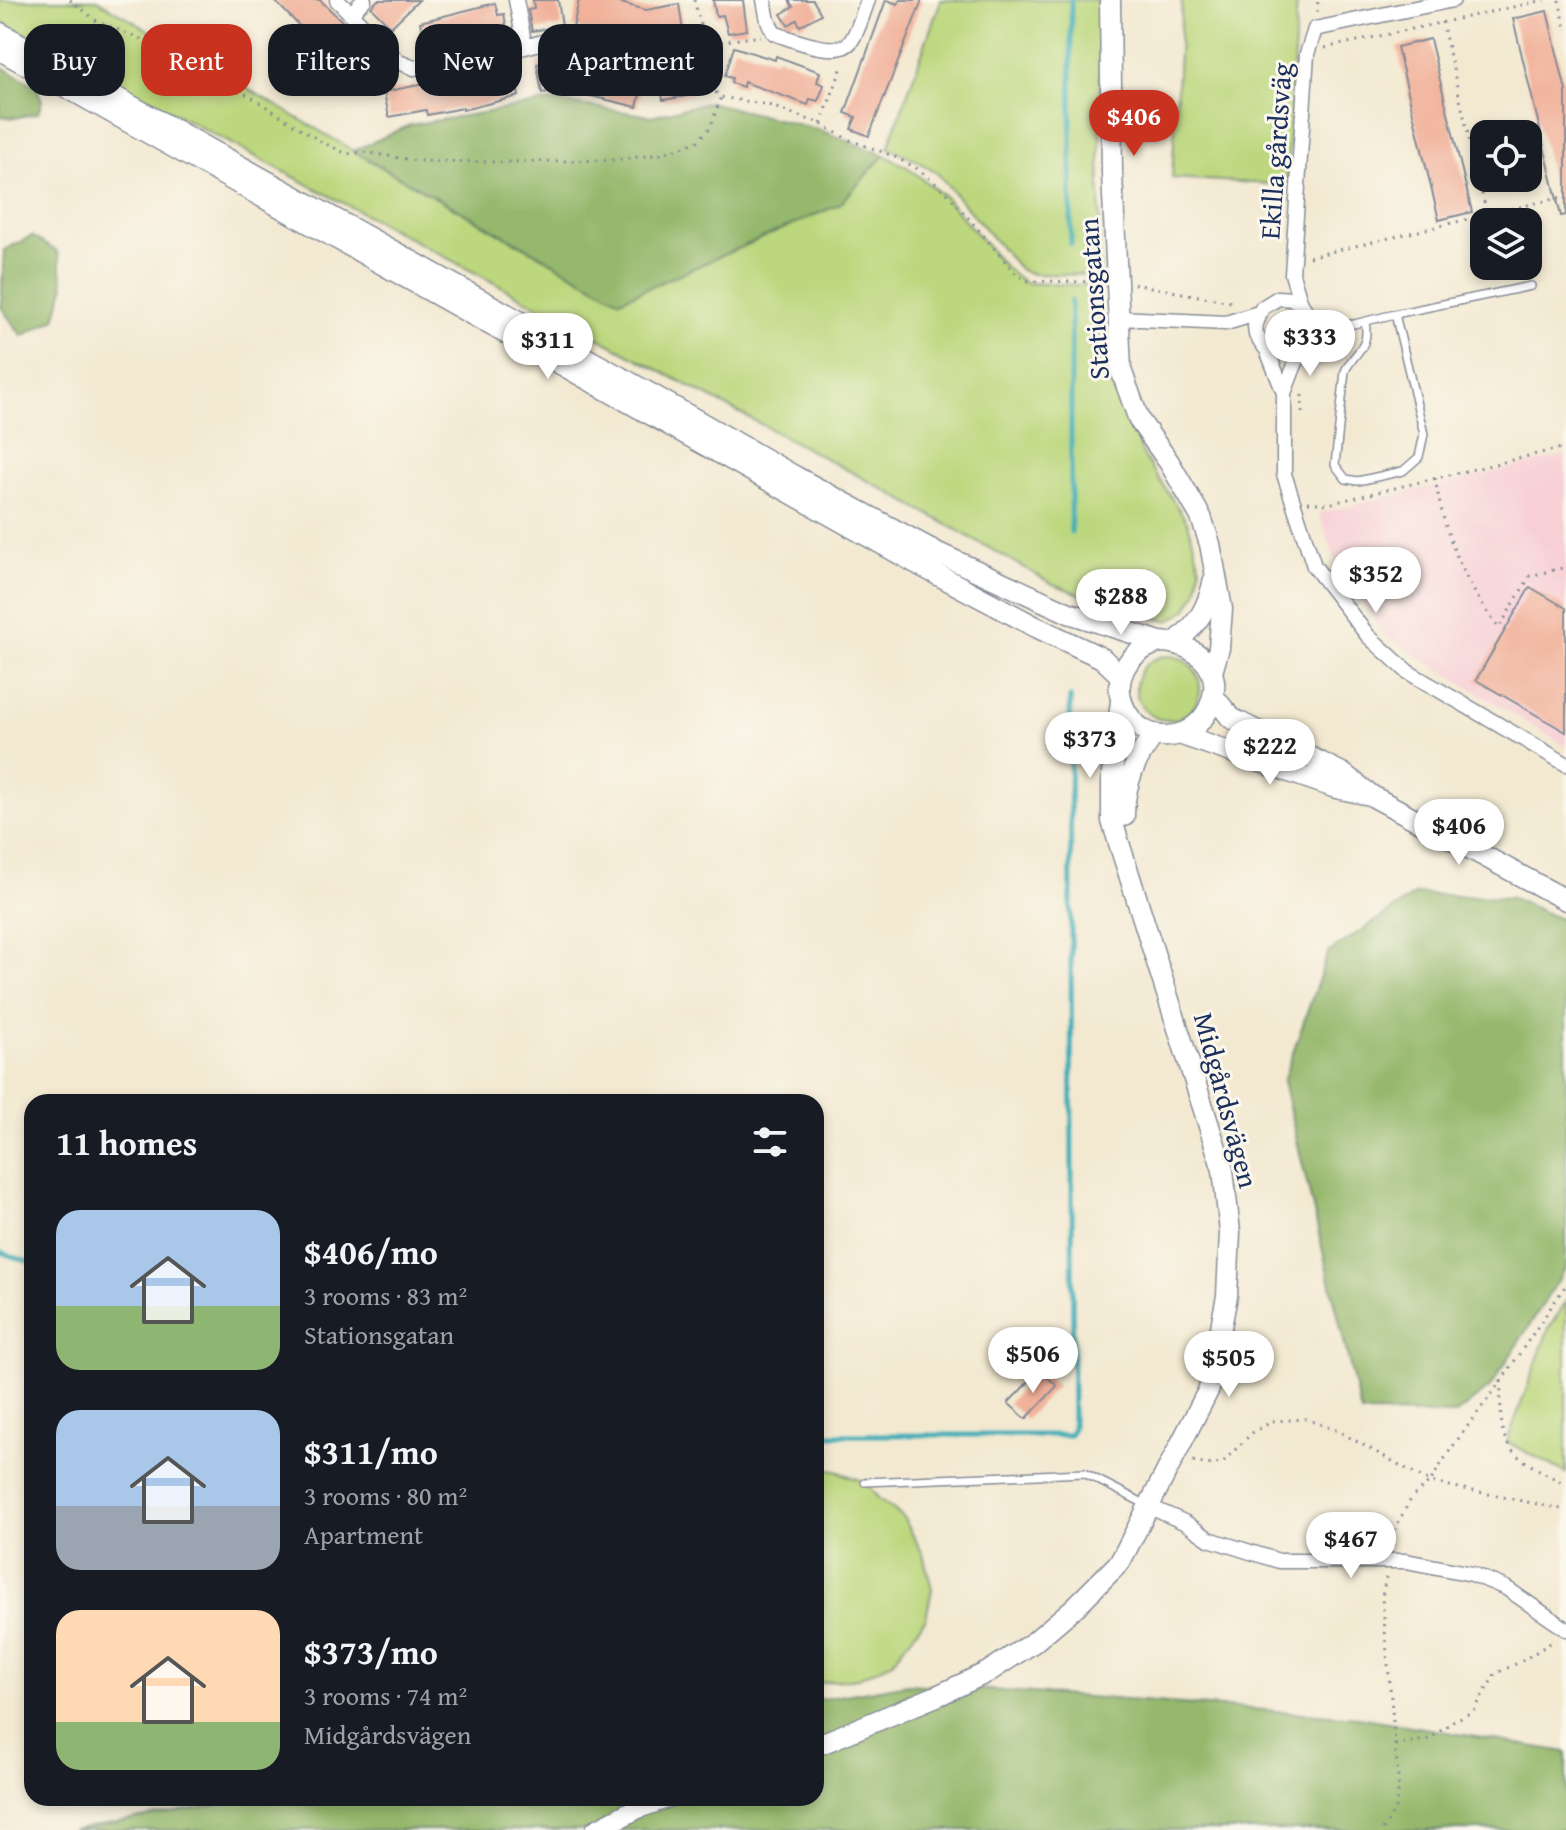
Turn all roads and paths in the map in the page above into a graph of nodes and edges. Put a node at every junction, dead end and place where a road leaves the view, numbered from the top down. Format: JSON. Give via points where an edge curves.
{"nodes":[{"id":1,"x":70,"y":0,"type":"edge"},
{"id":2,"x":337,"y":0,"type":"edge"},
{"id":3,"x":364,"y":0,"type":"edge"},
{"id":4,"x":516,"y":0,"type":"edge"},
{"id":5,"x":694,"y":0,"type":"edge"},
{"id":6,"x":764,"y":0,"type":"edge"},
{"id":7,"x":868,"y":0,"type":"edge"},
{"id":8,"x":1110,"y":0,"type":"edge"},
{"id":9,"x":1453,"y":0,"type":"edge"},
{"id":10,"x":1545,"y":0,"type":"edge"},
{"id":11,"x":1559,"y":0,"type":"edge"},
{"id":12,"x":350,"y":14,"type":"junction"},
{"id":13,"x":1442,"y":22,"type":"junction"},
{"id":14,"x":701,"y":24,"type":"edge"},
{"id":15,"x":1566,"y":29,"type":"edge"},
{"id":16,"x":0,"y":33,"type":"edge"},
{"id":17,"x":774,"y":33,"type":"junction"},
{"id":18,"x":723,"y":40,"type":"edge"},
{"id":19,"x":851,"y":42,"type":"junction"},
{"id":20,"x":538,"y":43,"type":"edge"},
{"id":21,"x":525,"y":47,"type":"junction"},
{"id":22,"x":1324,"y":48,"type":"dead end"},
{"id":23,"x":0,"y":50,"type":"edge"},
{"id":24,"x":721,"y":97,"type":"joint"},
{"id":25,"x":821,"y":124,"type":"junction"},
{"id":26,"x":1566,"y":196,"type":"edge"},
{"id":27,"x":1485,"y":208,"type":"edge"},
{"id":28,"x":1516,"y":208,"type":"edge"},
{"id":29,"x":1470,"y":219,"type":"edge"},
{"id":30,"x":1299,"y":257,"type":"junction"},
{"id":31,"x":1292,"y":274,"type":"junction"},
{"id":32,"x":1117,"y":282,"type":"junction"},
{"id":33,"x":1531,"y":286,"type":"dead end"},
{"id":34,"x":1278,"y":298,"type":"junction"},
{"id":35,"x":1239,"y":303,"type":"dead end"},
{"id":36,"x":1306,"y":310,"type":"junction"},
{"id":37,"x":1259,"y":313,"type":"junction"},
{"id":38,"x":1395,"y":314,"type":"junction"},
{"id":39,"x":1119,"y":318,"type":"junction"},
{"id":40,"x":1365,"y":322,"type":"junction"},
{"id":41,"x":1226,"y":323,"type":"junction"},
{"id":42,"x":1338,"y":325,"type":"junction"},
{"id":43,"x":1311,"y":335,"type":"junction"},
{"id":44,"x":1263,"y":345,"type":"junction"},
{"id":45,"x":1307,"y":352,"type":"junction"},
{"id":46,"x":1302,"y":382,"type":"dead end"},
{"id":47,"x":1284,"y":393,"type":"junction"},
{"id":48,"x":1302,"y":413,"type":"dead end"},
{"id":49,"x":1566,"y":447,"type":"edge"},
{"id":50,"x":1435,"y":478,"type":"junction"},
{"id":51,"x":1308,"y":502,"type":"dead end"},
{"id":52,"x":1566,"y":567,"type":"edge"},
{"id":53,"x":1216,"y":572,"type":"junction"},
{"id":54,"x":1168,"y":642,"type":"junction"},
{"id":55,"x":1212,"y":672,"type":"junction"},
{"id":56,"x":1121,"y":676,"type":"junction"},
{"id":57,"x":1214,"y":697,"type":"junction"},
{"id":58,"x":1121,"y":701,"type":"junction"},
{"id":59,"x":1155,"y":734,"type":"junction"},
{"id":60,"x":1179,"y":734,"type":"junction"},
{"id":61,"x":1566,"y":764,"type":"edge"},
{"id":62,"x":1372,"y":796,"type":"junction"},
{"id":63,"x":1123,"y":852,"type":"junction"},
{"id":64,"x":1566,"y":900,"type":"edge"},
{"id":65,"x":1566,"y":1285,"type":"edge"},
{"id":66,"x":1501,"y":1381,"type":"junction"},
{"id":67,"x":1177,"y":1455,"type":"junction"},
{"id":68,"x":865,"y":1482,"type":"dead end"},
{"id":69,"x":1430,"y":1482,"type":"junction"},
{"id":70,"x":1566,"y":1485,"type":"edge"},
{"id":71,"x":1150,"y":1507,"type":"junction"},
{"id":72,"x":1566,"y":1510,"type":"edge"},
{"id":73,"x":1389,"y":1561,"type":"junction"},
{"id":74,"x":1563,"y":1633,"type":"edge"},
{"id":75,"x":824,"y":1743,"type":"edge"},
{"id":76,"x":1395,"y":1745,"type":"junction"},
{"id":77,"x":644,"y":1806,"type":"edge"},
{"id":78,"x":596,"y":1830,"type":"edge"},
{"id":79,"x":1383,"y":1830,"type":"edge"}],
"edges":[{"from":1,"to":24,"type":"path","via":[[98,22],[248,95],[347,154],[511,162],[661,154],[697,142],[710,128]]},
{"from":2,"to":12,"type":"street"},
{"from":3,"to":12,"type":"street"},
{"from":4,"to":21,"type":"street"},
{"from":5,"to":14,"type":"path"},
{"from":6,"to":17,"type":"street"},
{"from":7,"to":19,"type":"street"},
{"from":8,"to":32,"type":"main road","name":"Stationsgatan"},
{"from":9,"to":30,"type":"street","name":"Ekilla gårdsväg","via":[[1315,29],[1307,54]]},
{"from":10,"to":13,"type":"path"},
{"from":11,"to":15,"type":"path"},
{"from":12,"to":21,"type":"street","via":[[399,62],[414,68]]},
{"from":13,"to":22,"type":"path"},
{"from":13,"to":27,"type":"path"},
{"from":16,"to":54,"type":"main road","via":[[925,546],[1069,613]]},
{"from":17,"to":18,"type":"path"},
{"from":17,"to":19,"type":"street","via":[[832,49]]},
{"from":19,"to":25,"type":"path"},
{"from":20,"to":21,"type":"street"},
{"from":23,"to":56,"type":"main road","via":[[923,567],[1102,658]]},
{"from":24,"to":25,"type":"path","via":[[768,105]]},
{"from":25,"to":32,"type":"path","via":[[918,169],[948,194],[1026,281]]},
{"from":26,"to":28,"type":"path"},
{"from":29,"to":30,"type":"path"},
{"from":30,"to":31,"type":"street","name":"Ekilla gårdsväg"},
{"from":31,"to":34,"type":"street"},
{"from":31,"to":36,"type":"street"},
{"from":32,"to":35,"type":"path"},
{"from":32,"to":39,"type":"main road","name":"Stationsgatan"},
{"from":33,"to":38,"type":"lane"},
{"from":34,"to":36,"type":"street","via":[[1292,299]]},
{"from":34,"to":37,"type":"street"},
{"from":36,"to":42,"type":"street"},
{"from":36,"to":43,"type":"street"},
{"from":37,"to":41,"type":"street"},
{"from":37,"to":44,"type":"street","via":[[1255,326]]},
{"from":38,"to":40,"type":"lane"},
{"from":38,"to":40,"type":"lane","via":[[1423,446],[1403,471],[1358,481],[1346,479],[1335,465],[1345,371],[1365,345]]},
{"from":39,"to":41,"type":"street"},
{"from":39,"to":53,"type":"main road","name":"Stationsgatan","via":[[1121,370],[1139,420],[1201,517]]},
{"from":40,"to":42,"type":"lane"},
{"from":41,"to":44,"type":"street"},
{"from":42,"to":43,"type":"street"},
{"from":42,"to":45,"type":"path","via":[[1343,338]]},
{"from":43,"to":45,"type":"street"},
{"from":44,"to":45,"type":"street","via":[[1284,355]]},
{"from":44,"to":47,"type":"street"},
{"from":45,"to":47,"type":"street"},
{"from":46,"to":48,"type":"path"},
{"from":47,"to":61,"type":"street","via":[[1284,474],[1314,566],[1368,636],[1408,672]]},
{"from":49,"to":50,"type":"path"},
{"from":50,"to":51,"type":"path","via":[[1328,504]]},
{"from":50,"to":52,"type":"path","via":[[1449,540],[1479,602],[1499,628],[1530,576]]},
{"from":53,"to":54,"type":"main road","via":[[1196,625]]},
{"from":53,"to":55,"type":"main road","name":"Stationsgatan","via":[[1222,609]]},
{"from":54,"to":55,"type":"main road","via":[[1189,646]]},
{"from":54,"to":56,"type":"main road","via":[[1145,646]]},
{"from":55,"to":57,"type":"main road"},
{"from":56,"to":58,"type":"main road"},
{"from":57,"to":60,"type":"main road","via":[[1200,722]]},
{"from":57,"to":62,"type":"main road","via":[[1231,718],[1342,773]]},
{"from":58,"to":59,"type":"main road","via":[[1138,726]]},
{"from":58,"to":63,"type":"main road","name":"Midgårdsvägen","via":[[1112,821]]},
{"from":59,"to":60,"type":"main road"},
{"from":59,"to":63,"type":"main road","name":"Midgårdsvägen","via":[[1141,751],[1127,786]]},
{"from":60,"to":62,"type":"main road"},
{"from":62,"to":64,"type":"main road"},
{"from":63,"to":67,"type":"main road","name":"Midgårdsvägen","via":[[1223,1170],[1230,1232],[1227,1296],[1209,1389]]},
{"from":65,"to":66,"type":"path"},
{"from":66,"to":69,"type":"path"},
{"from":66,"to":70,"type":"path","via":[[1501,1434],[1506,1445]]},
{"from":67,"to":69,"type":"path","via":[[1206,1465],[1222,1463],[1252,1433],[1273,1421],[1306,1419]]},
{"from":67,"to":71,"type":"main road","name":"Midgårdsvägen"},
{"from":68,"to":71,"type":"lane","via":[[1084,1473]]},
{"from":69,"to":72,"type":"path"},
{"from":69,"to":73,"type":"path","via":[[1412,1497],[1395,1528]]},
{"from":71,"to":73,"type":"street","via":[[1209,1539],[1279,1561]]},
{"from":71,"to":75,"type":"main road","name":"Midgårdsvägen","via":[[1120,1562],[1034,1642],[988,1672]]},
{"from":73,"to":74,"type":"street","via":[[1472,1574],[1506,1588]]},
{"from":73,"to":76,"type":"path","via":[[1382,1597]]},
{"from":74,"to":76,"type":"path","via":[[1495,1674],[1474,1711],[1430,1739]]},
{"from":76,"to":79,"type":"path","via":[[1399,1788]]},
{"from":77,"to":78,"type":"main road"}]}
